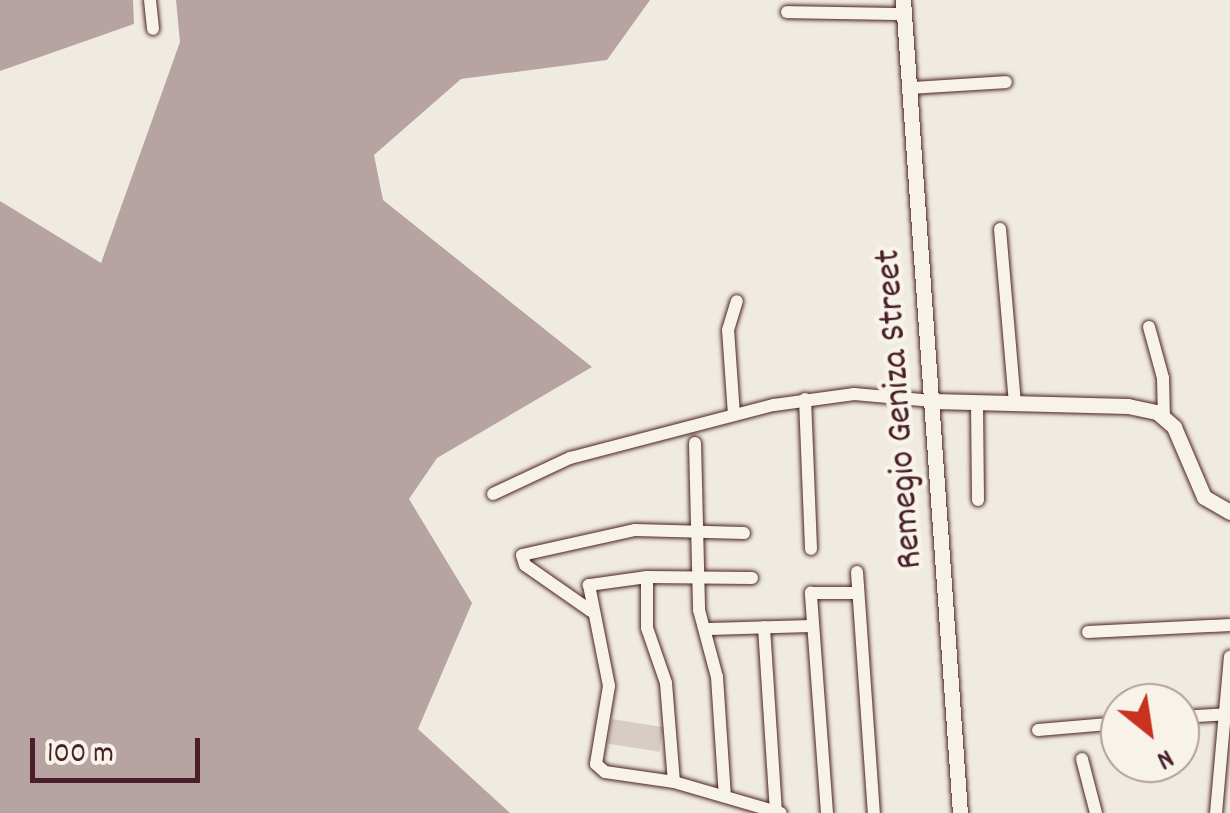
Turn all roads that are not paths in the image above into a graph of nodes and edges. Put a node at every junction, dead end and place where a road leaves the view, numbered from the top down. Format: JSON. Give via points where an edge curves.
{"nodes":[{"id":1,"x":150,"y":0,"type":"edge"},
{"id":2,"x":903,"y":7,"type":"edge"},
{"id":3,"x":787,"y":12,"type":"dead end"},
{"id":4,"x":153,"y":30,"type":"dead end"},
{"id":5,"x":1006,"y":82,"type":"dead end"},
{"id":6,"x":911,"y":88,"type":"junction"},
{"id":7,"x":1000,"y":229,"type":"dead end"},
{"id":8,"x":736,"y":301,"type":"dead end"},
{"id":9,"x":1149,"y":327,"type":"dead end"},
{"id":10,"x":805,"y":400,"type":"junction"},
{"id":11,"x":933,"y":402,"type":"junction"},
{"id":12,"x":1015,"y":403,"type":"junction"},
{"id":13,"x":976,"y":404,"type":"junction"},
{"id":14,"x":734,"y":415,"type":"junction"},
{"id":15,"x":1164,"y":418,"type":"junction"},
{"id":16,"x":695,"y":443,"type":"dead end"},
{"id":17,"x":493,"y":494,"type":"dead end"},
{"id":18,"x":978,"y":500,"type":"dead end"},
{"id":19,"x":1230,"y":512,"type":"edge"},
{"id":20,"x":696,"y":534,"type":"junction"},
{"id":21,"x":744,"y":534,"type":"dead end"},
{"id":22,"x":811,"y":549,"type":"dead end"},
{"id":23,"x":857,"y":572,"type":"dead end"},
{"id":24,"x":648,"y":577,"type":"junction"},
{"id":25,"x":752,"y":578,"type":"dead end"},
{"id":26,"x":697,"y":580,"type":"junction"},
{"id":27,"x":588,"y":585,"type":"junction"},
{"id":28,"x":561,"y":589,"type":"junction"},
{"id":29,"x":858,"y":592,"type":"junction"},
{"id":30,"x":591,"y":611,"type":"junction"},
{"id":31,"x":1230,"y":625,"type":"edge"},
{"id":32,"x":811,"y":626,"type":"junction"},
{"id":33,"x":764,"y":627,"type":"junction"},
{"id":34,"x":709,"y":629,"type":"junction"},
{"id":35,"x":1088,"y":632,"type":"dead end"},
{"id":36,"x":1230,"y":658,"type":"edge"},
{"id":37,"x":1228,"y":714,"type":"edge"},
{"id":38,"x":1200,"y":716,"type":"edge"},
{"id":39,"x":1100,"y":725,"type":"edge"},
{"id":40,"x":1038,"y":730,"type":"dead end"},
{"id":41,"x":1227,"y":755,"type":"edge"},
{"id":42,"x":1082,"y":759,"type":"dead end"},
{"id":43,"x":674,"y":782,"type":"junction"},
{"id":44,"x":725,"y":796,"type":"junction"},
{"id":45,"x":779,"y":812,"type":"edge"},
{"id":46,"x":826,"y":813,"type":"edge"},
{"id":47,"x":874,"y":813,"type":"edge"},
{"id":48,"x":960,"y":813,"type":"edge"},
{"id":49,"x":1096,"y":813,"type":"edge"},
{"id":50,"x":1216,"y":813,"type":"edge"}],
"edges":[{"from":1,"to":4,"type":"street"},
{"from":2,"to":3,"type":"street"},
{"from":2,"to":6,"type":"street","name":"Remegio Geniza Street"},
{"from":5,"to":6,"type":"street"},
{"from":6,"to":11,"type":"street","name":"Remegio Geniza Street"},
{"from":7,"to":12,"type":"street"},
{"from":8,"to":14,"type":"street","via":[[728,330]]},
{"from":9,"to":15,"type":"street","via":[[1164,378]]},
{"from":10,"to":11,"type":"street","via":[[854,394]]},
{"from":10,"to":14,"type":"street"},
{"from":10,"to":22,"type":"street"},
{"from":11,"to":13,"type":"street"},
{"from":11,"to":48,"type":"street","name":"Remegio Geniza Street"},
{"from":12,"to":13,"type":"street"},
{"from":12,"to":15,"type":"street","via":[[1128,406]]},
{"from":13,"to":18,"type":"street"},
{"from":14,"to":17,"type":"street","via":[[570,458]]},
{"from":15,"to":19,"type":"street","via":[[1204,497]]},
{"from":16,"to":20,"type":"street"},
{"from":20,"to":21,"type":"street"},
{"from":20,"to":26,"type":"street"},
{"from":20,"to":28,"type":"street","via":[[634,530],[522,556]]},
{"from":23,"to":29,"type":"street"},
{"from":24,"to":26,"type":"street"},
{"from":24,"to":27,"type":"street"},
{"from":24,"to":43,"type":"street","via":[[647,628],[666,683]]},
{"from":25,"to":26,"type":"street"},
{"from":26,"to":34,"type":"street","via":[[701,622]]},
{"from":27,"to":28,"type":"street"},
{"from":27,"to":30,"type":"street"},
{"from":28,"to":30,"type":"street"},
{"from":29,"to":32,"type":"street","via":[[811,593]]},
{"from":29,"to":47,"type":"street"},
{"from":30,"to":43,"type":"street","via":[[608,686],[596,764],[605,772]]},
{"from":31,"to":35,"type":"street"},
{"from":32,"to":33,"type":"street"},
{"from":32,"to":46,"type":"street"},
{"from":33,"to":34,"type":"street"},
{"from":33,"to":45,"type":"street"},
{"from":34,"to":44,"type":"street"},
{"from":36,"to":37,"type":"street"},
{"from":37,"to":38,"type":"street"},
{"from":37,"to":41,"type":"street"},
{"from":39,"to":40,"type":"street"},
{"from":41,"to":50,"type":"street"},
{"from":42,"to":49,"type":"street"},
{"from":43,"to":44,"type":"street"},
{"from":44,"to":45,"type":"street"}]}
